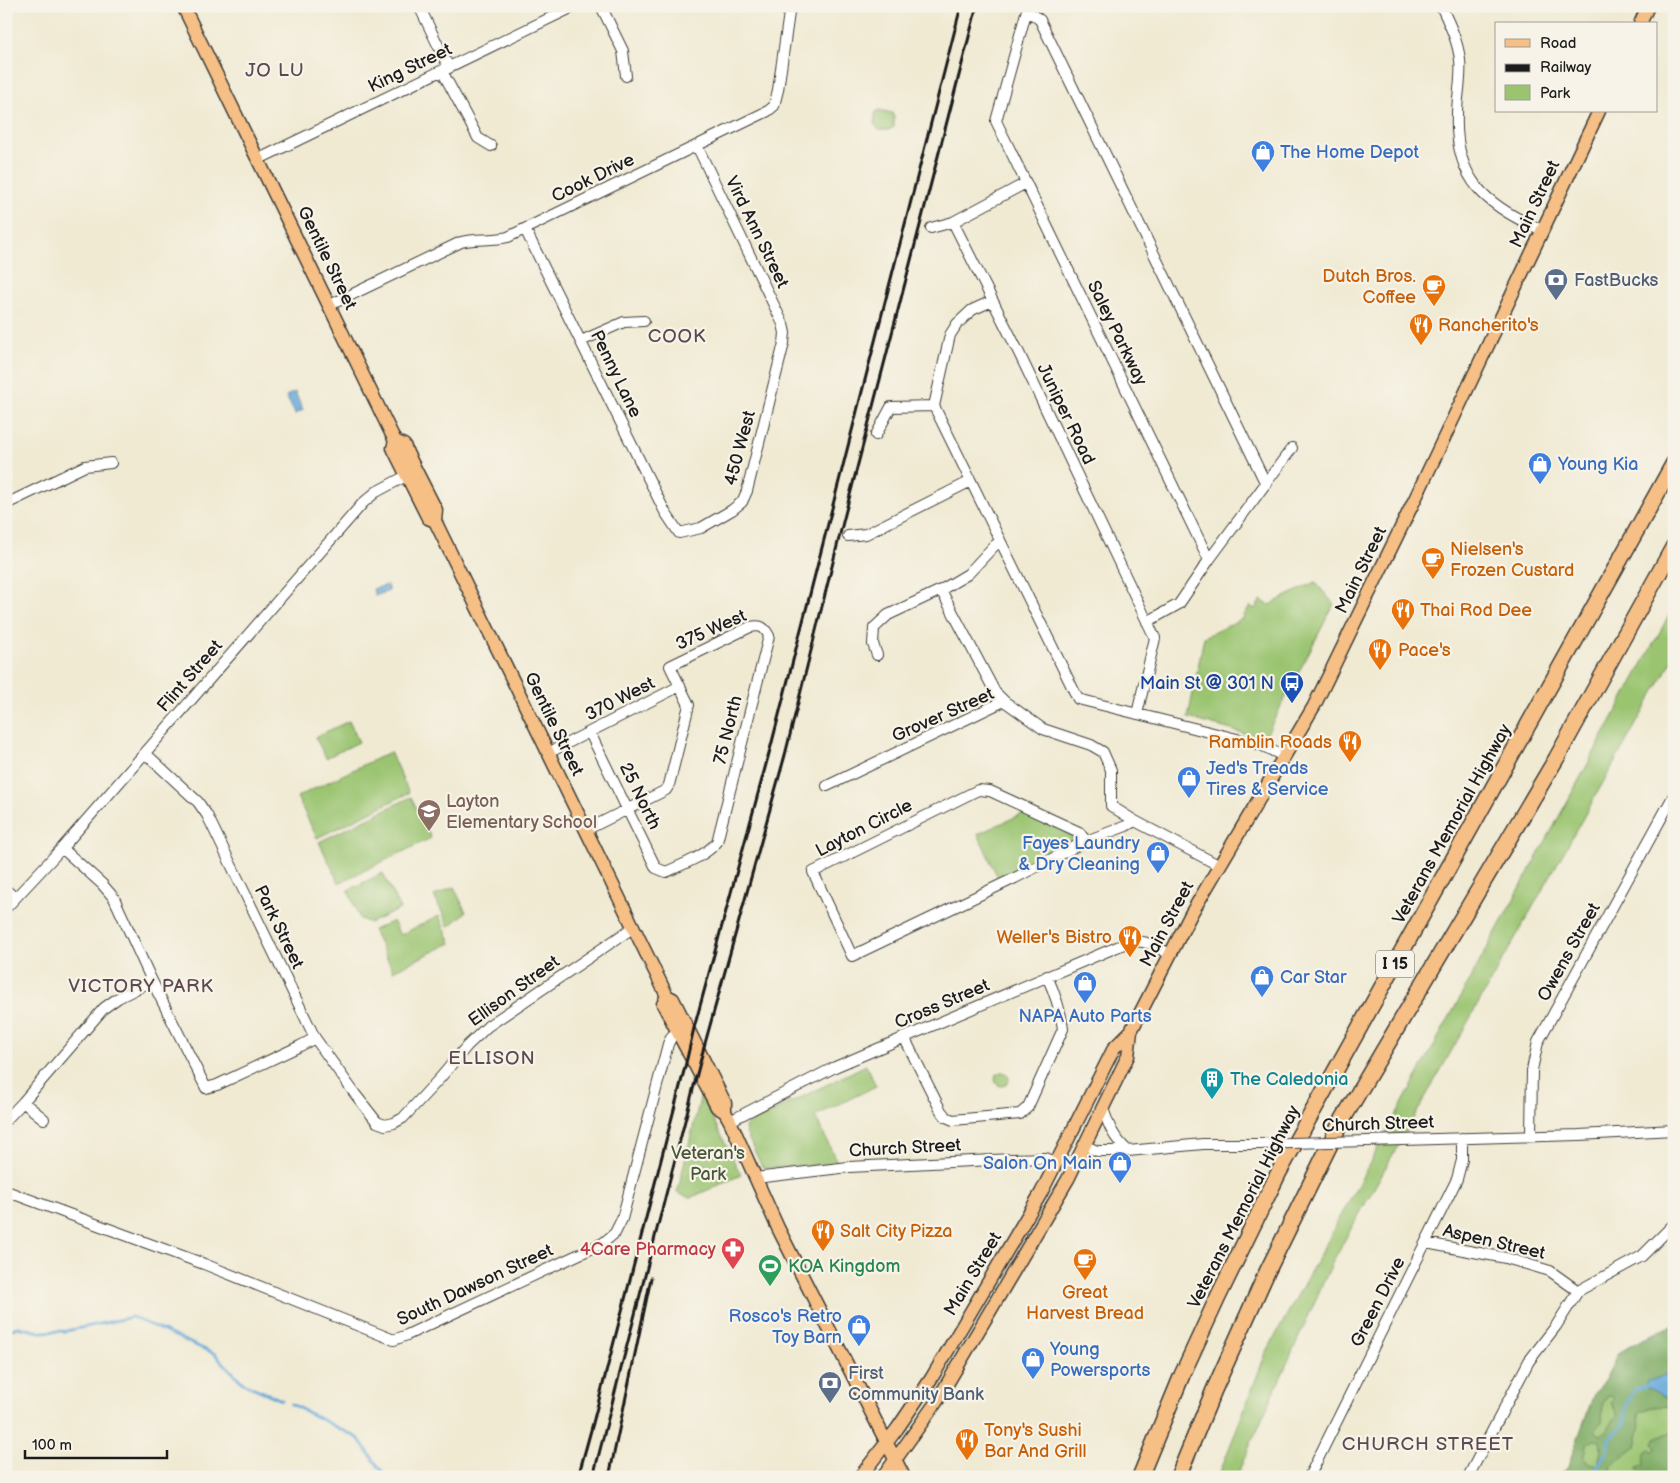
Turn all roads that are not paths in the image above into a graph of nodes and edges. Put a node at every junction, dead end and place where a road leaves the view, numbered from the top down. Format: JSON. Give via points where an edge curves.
{"nodes":[{"id":1,"x":184,"y":6,"type":"edge"},
{"id":2,"x":419,"y":6,"type":"edge"},
{"id":3,"x":575,"y":6,"type":"edge"},
{"id":4,"x":601,"y":6,"type":"edge"},
{"id":5,"x":790,"y":6,"type":"edge"},
{"id":6,"x":1441,"y":6,"type":"edge"},
{"id":7,"x":1648,"y":6,"type":"edge"},
{"id":8,"x":1028,"y":8,"type":"edge"},
{"id":9,"x":1641,"y":22,"type":"edge"},
{"id":10,"x":446,"y":69,"type":"junction"},
{"id":11,"x":626,"y":76,"type":"dead end"},
{"id":12,"x":1599,"y":112,"type":"edge"},
{"id":13,"x":491,"y":146,"type":"dead end"},
{"id":14,"x":697,"y":146,"type":"junction"},
{"id":15,"x":259,"y":158,"type":"junction"},
{"id":16,"x":1026,"y":183,"type":"junction"},
{"id":17,"x":953,"y":222,"type":"junction"},
{"id":18,"x":931,"y":228,"type":"dead end"},
{"id":19,"x":525,"y":229,"type":"junction"},
{"id":20,"x":1542,"y":230,"type":"junction"},
{"id":21,"x":992,"y":301,"type":"junction"},
{"id":22,"x":330,"y":305,"type":"junction"},
{"id":23,"x":644,"y":321,"type":"dead end"},
{"id":24,"x":785,"y":333,"type":"joint"},
{"id":25,"x":581,"y":341,"type":"junction"},
{"id":26,"x":934,"y":406,"type":"junction"},
{"id":27,"x":876,"y":435,"type":"dead end"},
{"id":28,"x":397,"y":442,"type":"junction"},
{"id":29,"x":1292,"y":448,"type":"dead end"},
{"id":30,"x":111,"y":463,"type":"dead end"},
{"id":31,"x":1674,"y":463,"type":"edge"},
{"id":32,"x":406,"y":476,"type":"junction"},
{"id":33,"x":971,"y":481,"type":"junction"},
{"id":34,"x":1266,"y":484,"type":"junction"},
{"id":35,"x":6,"y":504,"type":"edge"},
{"id":36,"x":435,"y":520,"type":"junction"},
{"id":37,"x":679,"y":533,"type":"joint"},
{"id":38,"x":848,"y":536,"type":"dead end"},
{"id":39,"x":1000,"y":542,"type":"junction"},
{"id":40,"x":1674,"y":546,"type":"edge"},
{"id":41,"x":1209,"y":560,"type":"junction"},
{"id":42,"x":941,"y":590,"type":"junction"},
{"id":43,"x":1147,"y":622,"type":"junction"},
{"id":44,"x":765,"y":628,"type":"joint"},
{"id":45,"x":877,"y":655,"type":"dead end"},
{"id":46,"x":680,"y":686,"type":"junction"},
{"id":47,"x":1004,"y":701,"type":"junction"},
{"id":48,"x":1137,"y":714,"type":"junction"},
{"id":49,"x":590,"y":733,"type":"junction"},
{"id":50,"x":145,"y":753,"type":"junction"},
{"id":51,"x":548,"y":753,"type":"junction"},
{"id":52,"x":1284,"y":757,"type":"junction"},
{"id":53,"x":827,"y":786,"type":"dead end"},
{"id":54,"x":1674,"y":794,"type":"edge"},
{"id":55,"x":629,"y":810,"type":"junction"},
{"id":56,"x":1135,"y":821,"type":"junction"},
{"id":57,"x":586,"y":830,"type":"junction"},
{"id":58,"x":1086,"y":841,"type":"junction"},
{"id":59,"x":62,"y":848,"type":"junction"},
{"id":60,"x":1220,"y":866,"type":"junction"},
{"id":61,"x":662,"y":872,"type":"joint"},
{"id":62,"x":6,"y":890,"type":"edge"},
{"id":63,"x":15,"y":898,"type":"junction"},
{"id":64,"x":6,"y":908,"type":"edge"},
{"id":65,"x":634,"y":927,"type":"junction"},
{"id":66,"x":1170,"y":954,"type":"junction"},
{"id":67,"x":1048,"y":976,"type":"junction"},
{"id":68,"x":152,"y":981,"type":"junction"},
{"id":69,"x":667,"y":996,"type":"junction"},
{"id":70,"x":1131,"y":1031,"type":"junction"},
{"id":71,"x":677,"y":1032,"type":"junction"},
{"id":72,"x":904,"y":1037,"type":"junction"},
{"id":73,"x":315,"y":1038,"type":"junction"},
{"id":74,"x":23,"y":1102,"type":"junction"},
{"id":75,"x":1103,"y":1108,"type":"junction"},
{"id":76,"x":727,"y":1117,"type":"junction"},
{"id":77,"x":44,"y":1119,"type":"dead end"},
{"id":78,"x":6,"y":1120,"type":"edge"},
{"id":79,"x":377,"y":1122,"type":"joint"},
{"id":80,"x":1674,"y":1130,"type":"edge"},
{"id":81,"x":1531,"y":1135,"type":"junction"},
{"id":82,"x":1462,"y":1138,"type":"junction"},
{"id":83,"x":1086,"y":1146,"type":"junction"},
{"id":84,"x":1128,"y":1150,"type":"junction"},
{"id":85,"x":1057,"y":1163,"type":"junction"},
{"id":86,"x":755,"y":1178,"type":"junction"},
{"id":87,"x":6,"y":1191,"type":"edge"},
{"id":88,"x":1674,"y":1224,"type":"edge"},
{"id":89,"x":1040,"y":1228,"type":"junction"},
{"id":90,"x":1426,"y":1243,"type":"junction"},
{"id":91,"x":1578,"y":1291,"type":"junction"},
{"id":92,"x":886,"y":1442,"type":"junction"},
{"id":93,"x":896,"y":1460,"type":"junction"},
{"id":94,"x":860,"y":1477,"type":"edge"},
{"id":95,"x":883,"y":1477,"type":"edge"},
{"id":96,"x":904,"y":1477,"type":"edge"},
{"id":97,"x":1140,"y":1477,"type":"edge"},
{"id":98,"x":1178,"y":1477,"type":"edge"},
{"id":99,"x":1309,"y":1477,"type":"edge"},
{"id":100,"x":1468,"y":1477,"type":"edge"}],
"edges":[{"from":1,"to":15,"type":"main road","name":"Gentile Street"},
{"from":2,"to":10,"type":"street"},
{"from":3,"to":10,"type":"street","name":"King Street"},
{"from":4,"to":11,"type":"street","via":[[623,51]]},
{"from":5,"to":14,"type":"street","name":"Cook Drive","via":[[774,106]]},
{"from":6,"to":20,"type":"street","via":[[1460,58],[1457,130],[1463,162],[1476,186],[1489,200],[1514,218]]},
{"from":7,"to":9,"type":"main road"},
{"from":8,"to":16,"type":"street","name":"Saley Parkway","via":[[996,121]]},
{"from":8,"to":34,"type":"street","via":[[1040,20]]},
{"from":10,"to":13,"type":"street","via":[[478,138]]},
{"from":10,"to":15,"type":"street","name":"King Street"},
{"from":12,"to":20,"type":"main road","name":"Main Street"},
{"from":14,"to":19,"type":"street","name":"Cook Drive"},
{"from":14,"to":24,"type":"street","name":"Vird Ann Street"},
{"from":15,"to":22,"type":"main road","name":"Gentile Street"},
{"from":16,"to":17,"type":"street"},
{"from":16,"to":41,"type":"street","name":"Saley Parkway"},
{"from":17,"to":18,"type":"street"},
{"from":17,"to":21,"type":"street","name":"Juniper Road"},
{"from":19,"to":22,"type":"street","name":"Cook Drive","via":[[494,240],[475,238],[461,242]]},
{"from":19,"to":25,"type":"street","name":"Penny Lane"},
{"from":20,"to":52,"type":"main road","name":"Main Street","via":[[1350,633],[1314,706]]},
{"from":21,"to":26,"type":"street","via":[[972,310],[950,335]]},
{"from":21,"to":43,"type":"street","name":"Juniper Road"},
{"from":22,"to":28,"type":"main road","name":"Gentile Street"},
{"from":23,"to":25,"type":"street","via":[[624,322]]},
{"from":24,"to":37,"type":"street","name":"450 West","via":[[750,482],[742,502],[701,528]]},
{"from":25,"to":37,"type":"street","name":"Penny Lane","via":[[665,512]]},
{"from":26,"to":27,"type":"street","via":[[890,407]]},
{"from":26,"to":33,"type":"street"},
{"from":28,"to":32,"type":"main road","name":"Gentile Street","via":[[408,470]]},
{"from":28,"to":36,"type":"main road","name":"Gentile Street","via":[[404,445],[436,510]]},
{"from":29,"to":34,"type":"street"},
{"from":30,"to":35,"type":"street","via":[[85,466]]},
{"from":31,"to":97,"type":"highway","name":"Veterans Memorial Highway","number":"I 15","via":[[1279,1172],[1206,1323]]},
{"from":32,"to":36,"type":"main road","name":"Gentile Street","via":[[428,518]]},
{"from":32,"to":50,"type":"street","name":"Flint Street","via":[[363,503]]},
{"from":33,"to":38,"type":"street","via":[[866,534]]},
{"from":33,"to":39,"type":"street"},
{"from":34,"to":41,"type":"street"},
{"from":36,"to":51,"type":"main road","name":"Gentile Street"},
{"from":39,"to":42,"type":"street","via":[[968,574]]},
{"from":39,"to":48,"type":"street","via":[[1078,699]]},
{"from":40,"to":98,"type":"highway","number":"I 15","via":[[1556,759],[1340,1124],[1268,1272]]},
{"from":41,"to":43,"type":"street","via":[[1179,604]]},
{"from":42,"to":45,"type":"street","via":[[888,615],[874,628],[873,644]]},
{"from":42,"to":47,"type":"street","via":[[995,692]]},
{"from":43,"to":48,"type":"street","name":"Juniper Road","via":[[1154,644]]},
{"from":44,"to":46,"type":"street","name":"375 West","via":[[759,625],[750,627],[670,666]]},
{"from":44,"to":61,"type":"street","name":"75 North","via":[[769,636],[717,842],[703,854]]},
{"from":46,"to":49,"type":"street","name":"370 West"},
{"from":46,"to":55,"type":"street","via":[[689,705],[669,786]]},
{"from":47,"to":53,"type":"street","name":"Grover Street"},
{"from":47,"to":56,"type":"street","name":"Grover Street","via":[[1043,729],[1103,752],[1111,770],[1111,806]]},
{"from":48,"to":52,"type":"street","via":[[1261,745]]},
{"from":49,"to":51,"type":"street","name":"370 West"},
{"from":49,"to":55,"type":"street","name":"25 North"},
{"from":50,"to":59,"type":"street","name":"Flint Street"},
{"from":50,"to":73,"type":"street","name":"Park Street","via":[[198,802],[207,815]]},
{"from":51,"to":57,"type":"main road","name":"Gentile Street"},
{"from":52,"to":60,"type":"main road","name":"Main Street"},
{"from":54,"to":81,"type":"street","name":"Owens Street","via":[[1538,1042],[1532,1070]]},
{"from":55,"to":57,"type":"street"},
{"from":55,"to":61,"type":"street","name":"25 North","via":[[656,868]]},
{"from":56,"to":58,"type":"street","name":"Layton Circle"},
{"from":56,"to":60,"type":"street"},
{"from":57,"to":65,"type":"main road","name":"Gentile Street"},
{"from":58,"to":58,"type":"street","name":"Layton Circle","via":[[1079,832],[990,791],[978,790],[813,872],[852,956]]},
{"from":59,"to":63,"type":"street","name":"Flint Street"},
{"from":59,"to":68,"type":"street","via":[[114,898]]},
{"from":60,"to":66,"type":"main road","name":"Main Street"},
{"from":62,"to":63,"type":"street"},
{"from":63,"to":64,"type":"street","name":"Flint Street"},
{"from":65,"to":69,"type":"main road","name":"Gentile Street"},
{"from":65,"to":79,"type":"street","name":"Ellison Street","via":[[488,1026],[403,1118],[394,1124]]},
{"from":66,"to":67,"type":"street","name":"Cross Street","via":[[1146,942],[1132,941]]},
{"from":66,"to":70,"type":"main road","name":"Main Street"},
{"from":67,"to":72,"type":"street","name":"Cross Street"},
{"from":67,"to":72,"type":"street","via":[[1062,1016],[1063,1029],[1028,1107],[1020,1114],[953,1120],[946,1117]]},
{"from":68,"to":73,"type":"street","via":[[206,1088]]},
{"from":68,"to":74,"type":"street","via":[[104,1008]]},
{"from":69,"to":71,"type":"main road","name":"Gentile Street","via":[[663,1004]]},
{"from":69,"to":76,"type":"main road","name":"Gentile Street","via":[[673,999],[725,1103]]},
{"from":70,"to":75,"type":"main road","name":"Main Street","via":[[1128,1056]]},
{"from":70,"to":85,"type":"main road","name":"Main Street","via":[[1114,1048]]},
{"from":71,"to":76,"type":"main road","name":"Gentile Street","via":[[717,1107]]},
{"from":71,"to":87,"type":"street","name":"South Dawson Street","via":[[668,1044],[622,1219],[615,1233],[603,1243],[394,1340],[204,1264]]},
{"from":72,"to":76,"type":"street","name":"Cross Street"},
{"from":73,"to":79,"type":"street","name":"Park Street"},
{"from":74,"to":77,"type":"street"},
{"from":74,"to":78,"type":"street"},
{"from":75,"to":83,"type":"main road","name":"Main Street"},
{"from":75,"to":84,"type":"street","via":[[1112,1133]]},
{"from":76,"to":86,"type":"main road","name":"Gentile Street"},
{"from":80,"to":81,"type":"street","name":"Church Street"},
{"from":81,"to":82,"type":"street","name":"Church Street"},
{"from":82,"to":84,"type":"street","name":"Church Street","bridge":true,"via":[[1203,1144]]},
{"from":82,"to":90,"type":"street","name":"Green Drive","via":[[1458,1179]]},
{"from":83,"to":84,"type":"street","name":"Church Street","via":[[1097,1151]]},
{"from":83,"to":89,"type":"main road","name":"Main Street"},
{"from":85,"to":86,"type":"street","name":"Church Street","via":[[1046,1158],[1007,1159],[849,1167]]},
{"from":85,"to":89,"type":"main road","via":[[1062,1173],[1044,1203]]},
{"from":85,"to":92,"type":"main road","name":"Main Street","via":[[931,1379]]},
{"from":86,"to":92,"type":"main road","name":"Gentile Street"},
{"from":88,"to":91,"type":"street","via":[[1642,1256]]},
{"from":89,"to":93,"type":"main road","name":"Main Street","via":[[937,1400]]},
{"from":90,"to":91,"type":"street","name":"Aspen Street","via":[[1506,1258],[1550,1272]]},
{"from":90,"to":99,"type":"street","name":"Green Drive"},
{"from":91,"to":100,"type":"street","via":[[1530,1361]]},
{"from":92,"to":93,"type":"main road","name":"Gentile Street"},
{"from":92,"to":94,"type":"main road","name":"Main Street"},
{"from":93,"to":95,"type":"main road","name":"Main Street"},
{"from":93,"to":96,"type":"main road","name":"Gentile Street"}]}
